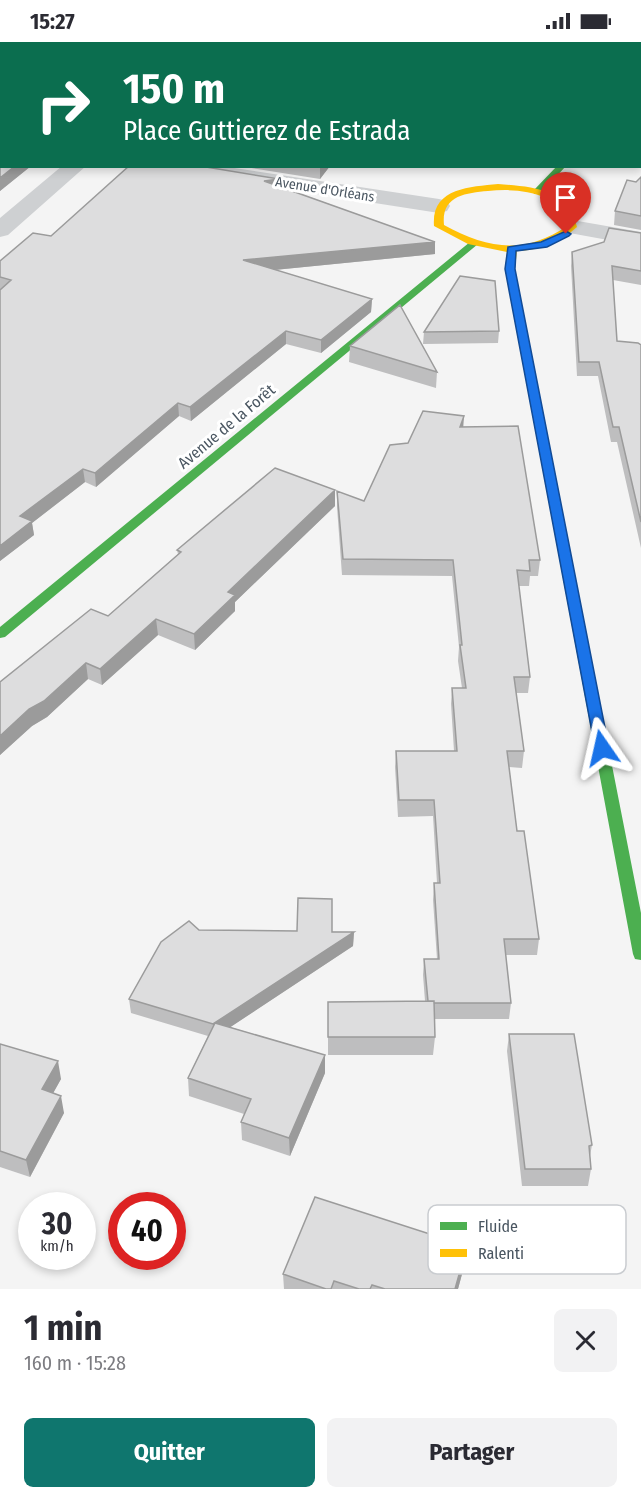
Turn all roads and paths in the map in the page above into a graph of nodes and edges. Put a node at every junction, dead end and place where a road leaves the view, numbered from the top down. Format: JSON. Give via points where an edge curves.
{"nodes":[{"id":1,"x":74,"y":168,"type":"edge"},
{"id":2,"x":188,"y":168,"type":"edge"},
{"id":3,"x":560,"y":168,"type":"edge"},
{"id":4,"x":537,"y":192,"type":"junction"},
{"id":5,"x":439,"y":206,"type":"junction"},
{"id":6,"x":572,"y":227,"type":"junction"},
{"id":7,"x":0,"y":230,"type":"edge"},
{"id":8,"x":641,"y":238,"type":"edge"},
{"id":9,"x":473,"y":244,"type":"junction"},
{"id":10,"x":512,"y":249,"type":"junction"},
{"id":11,"x":0,"y":634,"type":"edge"},
{"id":12,"x":641,"y":954,"type":"edge"}],
"edges":[{"from":1,"to":7,"type":"street"},
{"from":2,"to":5,"type":"street","name":"Avenue d'Orléans"},
{"from":3,"to":4,"type":"street"},
{"from":4,"to":5,"type":"street","via":[[479,188],[462,192]]},
{"from":4,"to":6,"type":"street","via":[[567,207],[573,217]]},
{"from":5,"to":9,"type":"street","via":[[439,226]]},
{"from":6,"to":8,"type":"street"},
{"from":6,"to":10,"type":"street","via":[[556,240]]},
{"from":9,"to":10,"type":"street"},
{"from":9,"to":11,"type":"street","name":"Avenue de la Forêt"},
{"from":10,"to":12,"type":"street","via":[[510,269]]}]}
